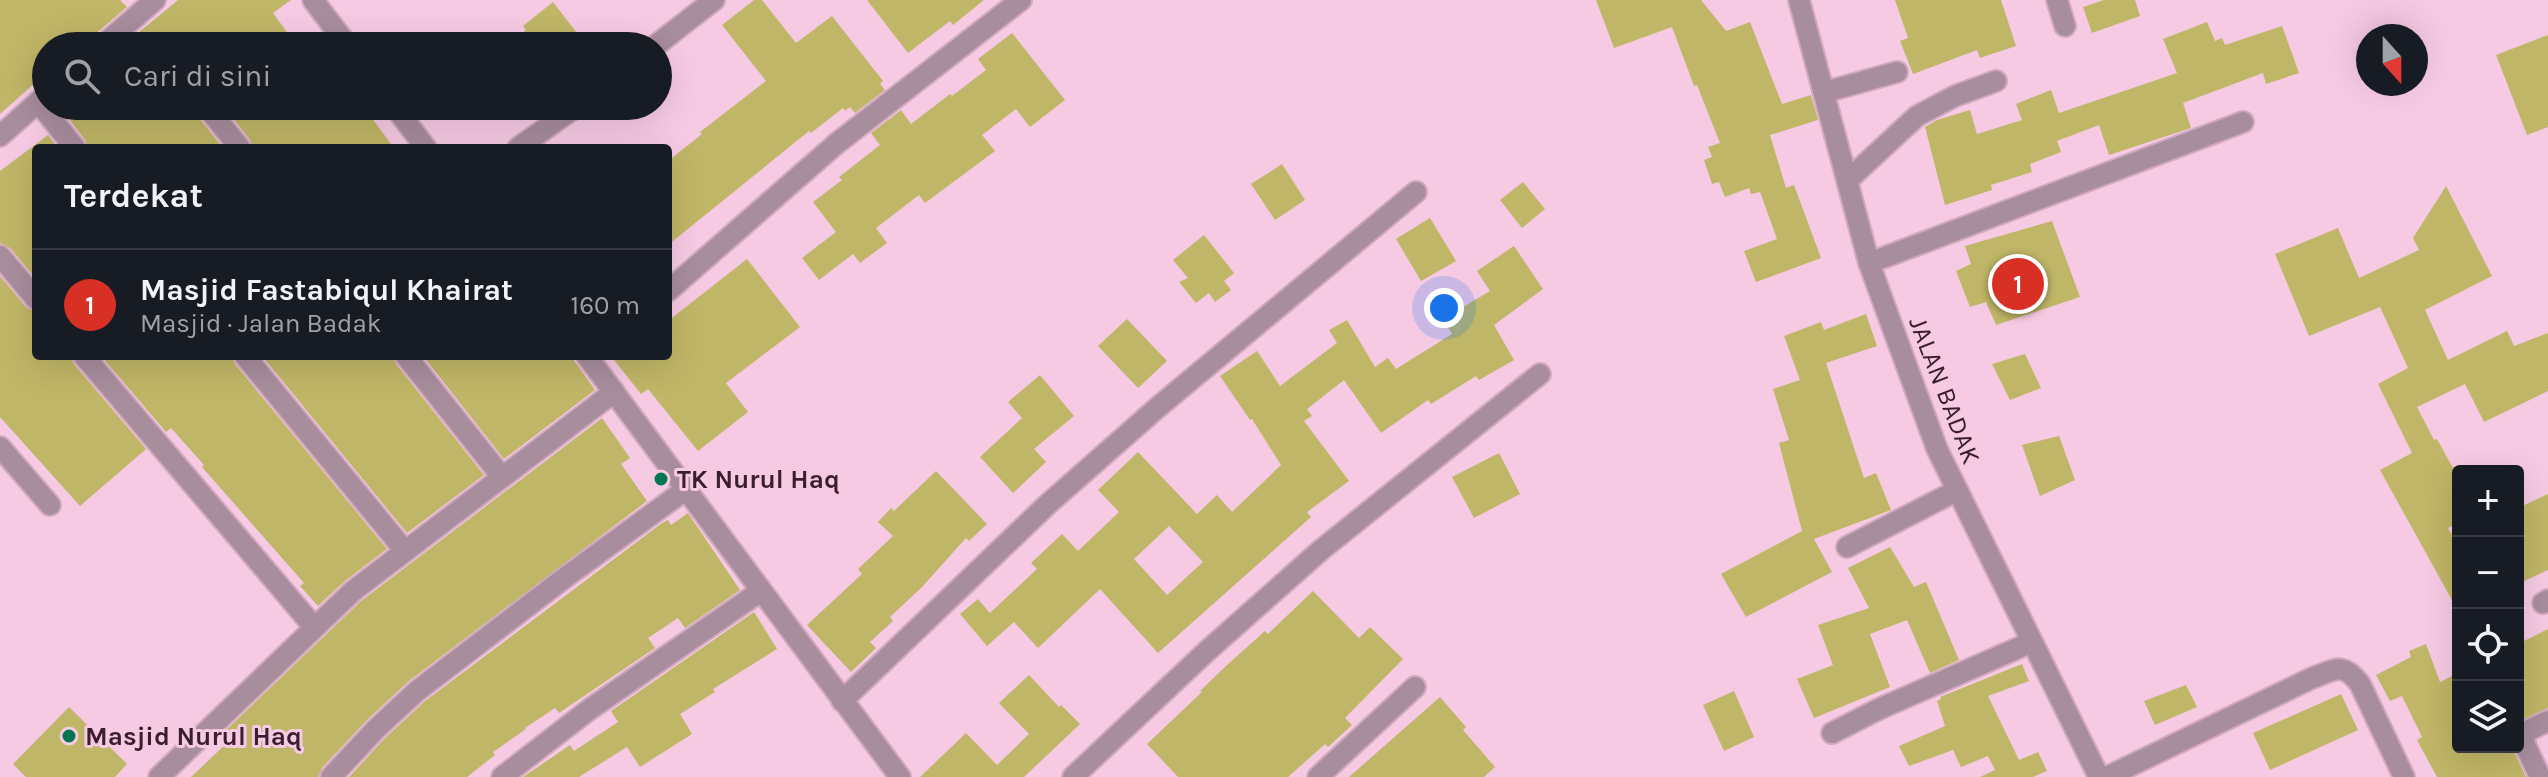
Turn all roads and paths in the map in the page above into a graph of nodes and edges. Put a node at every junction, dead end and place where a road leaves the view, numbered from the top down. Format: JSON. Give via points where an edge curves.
{"nodes":[{"id":1,"x":155,"y":0,"type":"edge"},
{"id":2,"x":313,"y":0,"type":"edge"},
{"id":3,"x":714,"y":0,"type":"edge"},
{"id":4,"x":1021,"y":0,"type":"edge"},
{"id":5,"x":1799,"y":0,"type":"edge"},
{"id":6,"x":2057,"y":0,"type":"edge"},
{"id":7,"x":2065,"y":26,"type":"dead end"},
{"id":8,"x":118,"y":32,"type":"edge"},
{"id":9,"x":337,"y":32,"type":"edge"},
{"id":10,"x":672,"y":33,"type":"edge"},
{"id":11,"x":1897,"y":72,"type":"dead end"},
{"id":12,"x":1996,"y":81,"type":"dead end"},
{"id":13,"x":1825,"y":92,"type":"junction"},
{"id":14,"x":32,"y":107,"type":"edge"},
{"id":15,"x":57,"y":120,"type":"edge"},
{"id":16,"x":217,"y":120,"type":"edge"},
{"id":17,"x":405,"y":120,"type":"edge"},
{"id":18,"x":557,"y":120,"type":"edge"},
{"id":19,"x":2243,"y":122,"type":"dead end"},
{"id":20,"x":0,"y":136,"type":"edge"},
{"id":21,"x":72,"y":144,"type":"edge"},
{"id":22,"x":237,"y":144,"type":"edge"},
{"id":23,"x":423,"y":144,"type":"edge"},
{"id":24,"x":524,"y":144,"type":"edge"},
{"id":25,"x":1848,"y":180,"type":"junction"},
{"id":26,"x":1416,"y":192,"type":"dead end"},
{"id":27,"x":0,"y":256,"type":"edge"},
{"id":28,"x":1869,"y":263,"type":"junction"},
{"id":29,"x":672,"y":288,"type":"edge"},
{"id":30,"x":32,"y":294,"type":"edge"},
{"id":31,"x":87,"y":360,"type":"edge"},
{"id":32,"x":248,"y":360,"type":"edge"},
{"id":33,"x":409,"y":360,"type":"edge"},
{"id":34,"x":592,"y":360,"type":"edge"},
{"id":35,"x":1540,"y":374,"type":"dead end"},
{"id":36,"x":614,"y":392,"type":"junction"},
{"id":37,"x":0,"y":447,"type":"edge"},
{"id":38,"x":502,"y":477,"type":"junction"},
{"id":39,"x":685,"y":490,"type":"junction"},
{"id":40,"x":1956,"y":491,"type":"junction"},
{"id":41,"x":50,"y":505,"type":"dead end"},
{"id":42,"x":1847,"y":547,"type":"dead end"},
{"id":43,"x":405,"y":551,"type":"junction"},
{"id":44,"x":761,"y":591,"type":"junction"},
{"id":45,"x":314,"y":627,"type":"junction"},
{"id":46,"x":2032,"y":642,"type":"junction"},
{"id":47,"x":1415,"y":687,"type":"dead end"},
{"id":48,"x":842,"y":701,"type":"junction"},
{"id":49,"x":2548,"y":721,"type":"edge"},
{"id":50,"x":1832,"y":733,"type":"dead end"},
{"id":51,"x":159,"y":777,"type":"edge"},
{"id":52,"x":331,"y":777,"type":"edge"},
{"id":53,"x":502,"y":777,"type":"edge"},
{"id":54,"x":900,"y":777,"type":"edge"},
{"id":55,"x":1073,"y":777,"type":"edge"},
{"id":56,"x":1318,"y":777,"type":"edge"},
{"id":57,"x":2099,"y":777,"type":"edge"},
{"id":58,"x":2107,"y":777,"type":"edge"},
{"id":59,"x":2404,"y":777,"type":"edge"},
{"id":60,"x":2540,"y":777,"type":"edge"}],
"edges":[{"from":1,"to":8,"type":"street"},
{"from":2,"to":9,"type":"street"},
{"from":3,"to":10,"type":"street"},
{"from":4,"to":29,"type":"street","via":[[836,144]]},
{"from":5,"to":13,"type":"street","name":"JALAN BADAK"},
{"from":6,"to":7,"type":"street"},
{"from":11,"to":13,"type":"street"},
{"from":12,"to":25,"type":"street","via":[[1917,116]]},
{"from":13,"to":25,"type":"street","name":"JALAN BADAK"},
{"from":14,"to":20,"type":"street"},
{"from":15,"to":21,"type":"street"},
{"from":16,"to":22,"type":"street"},
{"from":17,"to":23,"type":"street"},
{"from":18,"to":24,"type":"street"},
{"from":19,"to":28,"type":"street"},
{"from":25,"to":28,"type":"street","name":"JALAN BADAK"},
{"from":26,"to":48,"type":"street","via":[[1048,504]]},
{"from":27,"to":30,"type":"street"},
{"from":28,"to":40,"type":"street","name":"JALAN BADAK"},
{"from":31,"to":45,"type":"street"},
{"from":32,"to":43,"type":"street"},
{"from":33,"to":38,"type":"street"},
{"from":34,"to":36,"type":"street"},
{"from":35,"to":55,"type":"street","via":[[1321,550]]},
{"from":36,"to":38,"type":"street"},
{"from":36,"to":39,"type":"street"},
{"from":37,"to":41,"type":"street"},
{"from":38,"to":43,"type":"street"},
{"from":39,"to":44,"type":"street"},
{"from":39,"to":52,"type":"street","via":[[417,691]]},
{"from":40,"to":42,"type":"street"},
{"from":40,"to":46,"type":"street","name":"JALAN BADAK"},
{"from":43,"to":45,"type":"street"},
{"from":44,"to":48,"type":"street"},
{"from":44,"to":53,"type":"street"},
{"from":45,"to":51,"type":"street"},
{"from":46,"to":50,"type":"street"},
{"from":46,"to":57,"type":"street","name":"JALAN BADAK"},
{"from":47,"to":56,"type":"street"},
{"from":48,"to":54,"type":"street"},
{"from":49,"to":60,"type":"street","via":[[2523,737]]},
{"from":58,"to":59,"type":"street","via":[[2340,668],[2360,684]]}]}
